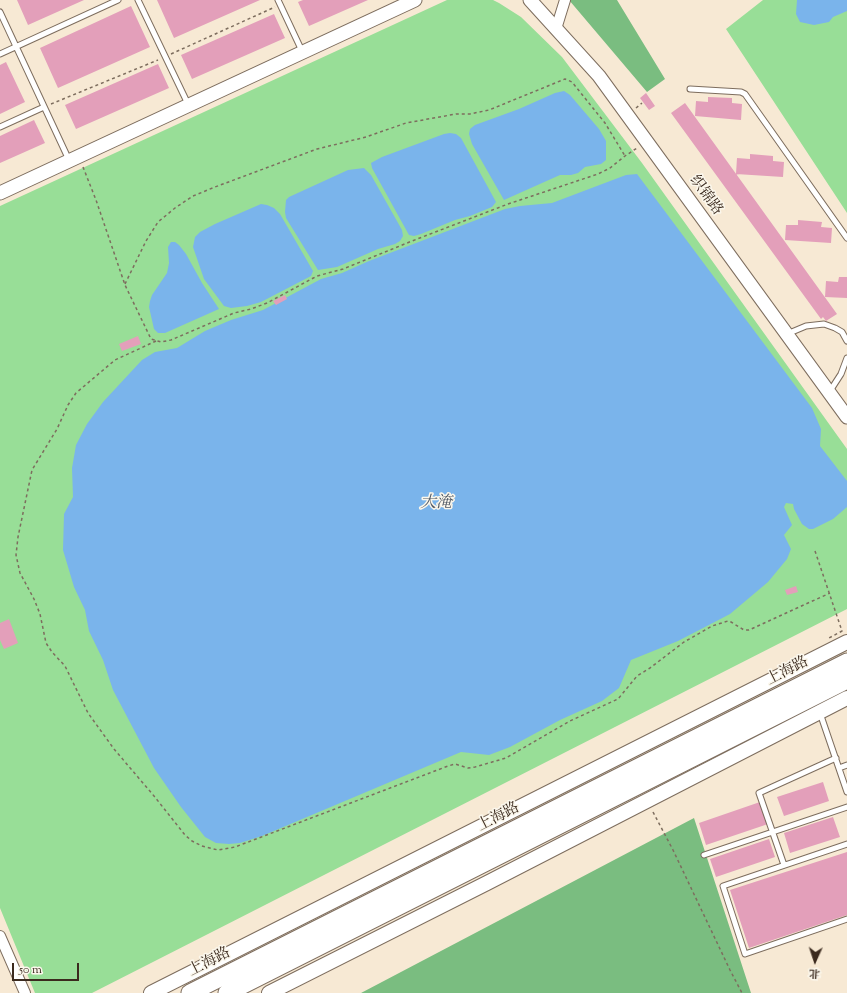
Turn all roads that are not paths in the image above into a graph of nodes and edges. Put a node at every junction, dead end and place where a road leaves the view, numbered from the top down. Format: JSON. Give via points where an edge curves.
{"nodes":[{"id":1,"x":118,"y":0,"type":"edge"},
{"id":2,"x":138,"y":0,"type":"edge"},
{"id":3,"x":278,"y":0,"type":"edge"},
{"id":4,"x":415,"y":0,"type":"edge"},
{"id":5,"x":530,"y":0,"type":"edge"},
{"id":6,"x":565,"y":0,"type":"edge"},
{"id":7,"x":0,"y":12,"type":"edge"},
{"id":8,"x":556,"y":29,"type":"junction"},
{"id":9,"x":16,"y":47,"type":"junction"},
{"id":10,"x":302,"y":52,"type":"junction"},
{"id":11,"x":0,"y":54,"type":"edge"},
{"id":12,"x":690,"y":89,"type":"dead end"},
{"id":13,"x":188,"y":105,"type":"junction"},
{"id":14,"x":44,"y":107,"type":"junction"},
{"id":15,"x":0,"y":127,"type":"edge"},
{"id":16,"x":74,"y":158,"type":"junction"},
{"id":17,"x":0,"y":193,"type":"edge"},
{"id":18,"x":847,"y":238,"type":"edge"},
{"id":19,"x":786,"y":334,"type":"junction"},
{"id":20,"x":847,"y":340,"type":"edge"},
{"id":21,"x":847,"y":358,"type":"edge"},
{"id":22,"x":829,"y":392,"type":"junction"},
{"id":23,"x":847,"y":417,"type":"edge"},
{"id":24,"x":847,"y":642,"type":"edge"},
{"id":25,"x":847,"y":662,"type":"edge"},
{"id":26,"x":847,"y":680,"type":"edge"},
{"id":27,"x":847,"y":698,"type":"edge"},
{"id":28,"x":819,"y":712,"type":"junction"},
{"id":29,"x":728,"y":731,"type":"junction"},
{"id":30,"x":836,"y":758,"type":"junction"},
{"id":31,"x":847,"y":765,"type":"edge"},
{"id":32,"x":839,"y":768,"type":"junction"},
{"id":33,"x":847,"y":792,"type":"edge"},
{"id":34,"x":847,"y":807,"type":"edge"},
{"id":35,"x":773,"y":832,"type":"junction"},
{"id":36,"x":847,"y":844,"type":"edge"},
{"id":37,"x":704,"y":855,"type":"dead end"},
{"id":38,"x":784,"y":865,"type":"junction"},
{"id":39,"x":847,"y":919,"type":"edge"},
{"id":40,"x":0,"y":936,"type":"edge"},
{"id":41,"x":25,"y":993,"type":"edge"},
{"id":42,"x":151,"y":993,"type":"edge"},
{"id":43,"x":190,"y":993,"type":"edge"},
{"id":44,"x":227,"y":993,"type":"edge"},
{"id":45,"x":270,"y":993,"type":"edge"}],
"edges":[{"from":1,"to":9,"type":"lane"},
{"from":2,"to":13,"type":"lane"},
{"from":3,"to":10,"type":"lane"},
{"from":4,"to":10,"type":"street"},
{"from":5,"to":8,"type":"street","name":"织锦路"},
{"from":6,"to":8,"type":"street"},
{"from":7,"to":9,"type":"lane"},
{"from":8,"to":19,"type":"street","name":"织锦路","via":[[599,76]]},
{"from":9,"to":11,"type":"lane"},
{"from":9,"to":14,"type":"lane"},
{"from":10,"to":13,"type":"street"},
{"from":12,"to":18,"type":"lane","via":[[744,94]]},
{"from":13,"to":16,"type":"street"},
{"from":14,"to":15,"type":"lane"},
{"from":14,"to":16,"type":"lane"},
{"from":16,"to":17,"type":"street"},
{"from":19,"to":20,"type":"lane","via":[[806,326],[824,324],[842,332]]},
{"from":19,"to":22,"type":"street","name":"织锦路"},
{"from":21,"to":22,"type":"lane","via":[[841,374]]},
{"from":22,"to":23,"type":"street","name":"织锦路"},
{"from":24,"to":42,"type":"main road","name":"上海路"},
{"from":25,"to":29,"type":"highway","name":"上海路"},
{"from":26,"to":29,"type":"highway","name":"上海路"},
{"from":27,"to":28,"type":"main road"},
{"from":28,"to":30,"type":"lane"},
{"from":28,"to":45,"type":"main road"},
{"from":29,"to":43,"type":"highway","name":"上海路"},
{"from":29,"to":44,"type":"highway","name":"上海路"},
{"from":30,"to":32,"type":"lane"},
{"from":30,"to":35,"type":"lane","via":[[760,793]]},
{"from":31,"to":32,"type":"lane"},
{"from":32,"to":33,"type":"lane"},
{"from":34,"to":35,"type":"lane"},
{"from":35,"to":37,"type":"lane"},
{"from":35,"to":38,"type":"lane"},
{"from":36,"to":38,"type":"lane"},
{"from":38,"to":39,"type":"lane","via":[[722,886],[745,954]]},
{"from":40,"to":41,"type":"street"}]}
